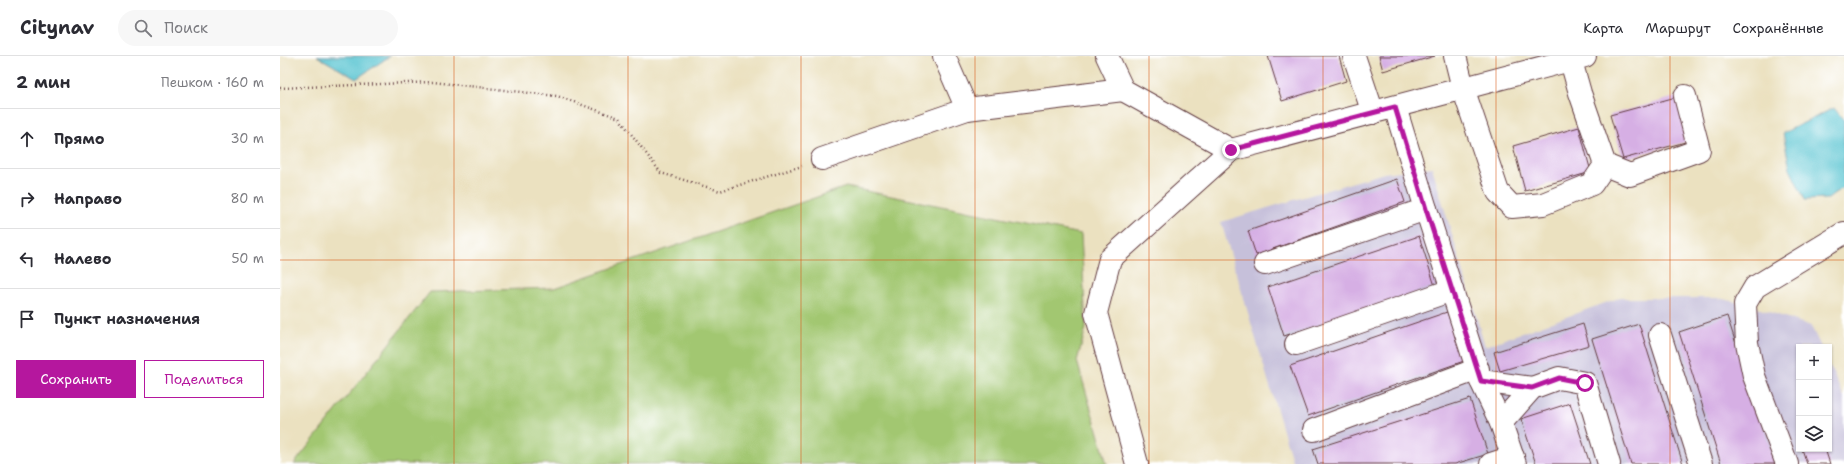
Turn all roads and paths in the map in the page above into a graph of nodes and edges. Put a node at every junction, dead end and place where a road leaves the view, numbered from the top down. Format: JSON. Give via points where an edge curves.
{"nodes":[{"id":1,"x":944,"y":56,"type":"edge"},
{"id":2,"x":1107,"y":56,"type":"edge"},
{"id":3,"x":1354,"y":56,"type":"edge"},
{"id":4,"x":1455,"y":56,"type":"edge"},
{"id":5,"x":1578,"y":58,"type":"edge"},
{"id":6,"x":280,"y":88,"type":"edge"},
{"id":7,"x":1463,"y":88,"type":"junction"},
{"id":8,"x":1122,"y":90,"type":"junction"},
{"id":9,"x":1685,"y":96,"type":"dead end"},
{"id":10,"x":1395,"y":107,"type":"junction"},
{"id":11,"x":967,"y":109,"type":"junction"},
{"id":12,"x":1373,"y":113,"type":"junction"},
{"id":13,"x":1231,"y":150,"type":"junction"},
{"id":14,"x":822,"y":159,"type":"joint"},
{"id":15,"x":1605,"y":165,"type":"junction"},
{"id":16,"x":1426,"y":209,"type":"junction"},
{"id":17,"x":1844,"y":233,"type":"edge"},
{"id":18,"x":1265,"y":264,"type":"dead end"},
{"id":19,"x":1452,"y":290,"type":"junction"},
{"id":20,"x":1660,"y":336,"type":"dead end"},
{"id":21,"x":1296,"y":344,"type":"dead end"},
{"id":22,"x":1479,"y":375,"type":"junction"},
{"id":23,"x":1532,"y":388,"type":"junction"},
{"id":24,"x":1501,"y":424,"type":"junction"},
{"id":25,"x":1314,"y":430,"type":"dead end"},
{"id":26,"x":1514,"y":460,"type":"edge"},
{"id":27,"x":1137,"y":464,"type":"edge"},
{"id":28,"x":1491,"y":464,"type":"edge"},
{"id":29,"x":1609,"y":464,"type":"edge"},
{"id":30,"x":1701,"y":464,"type":"edge"},
{"id":31,"x":1787,"y":464,"type":"edge"}],
"edges":[{"from":1,"to":11,"type":"street"},
{"from":2,"to":8,"type":"street"},
{"from":3,"to":12,"type":"street"},
{"from":4,"to":7,"type":"street"},
{"from":5,"to":7,"type":"street"},
{"from":5,"to":15,"type":"street","via":[[1580,93]]},
{"from":6,"to":14,"type":"path","via":[[433,82],[557,96],[619,118],[661,173],[720,191]]},
{"from":7,"to":10,"type":"street"},
{"from":7,"to":15,"type":"street","via":[[1498,192],[1512,207],[1543,204],[1592,184]]},
{"from":8,"to":11,"type":"street"},
{"from":8,"to":13,"type":"street"},
{"from":9,"to":15,"type":"street","via":[[1699,150],[1630,175]]},
{"from":10,"to":12,"type":"street"},
{"from":10,"to":16,"type":"street"},
{"from":11,"to":14,"type":"street"},
{"from":12,"to":13,"type":"street"},
{"from":13,"to":27,"type":"street","via":[[1110,259],[1096,313]]},
{"from":16,"to":18,"type":"street"},
{"from":16,"to":19,"type":"street"},
{"from":17,"to":31,"type":"street","via":[[1755,287],[1745,304],[1747,343],[1754,376]]},
{"from":19,"to":21,"type":"street"},
{"from":19,"to":22,"type":"street"},
{"from":20,"to":30,"type":"street"},
{"from":22,"to":23,"type":"street"},
{"from":22,"to":24,"type":"street"},
{"from":22,"to":25,"type":"street"},
{"from":23,"to":24,"type":"street"},
{"from":23,"to":29,"type":"street","via":[[1559,378],[1585,383]]},
{"from":24,"to":26,"type":"street"},
{"from":26,"to":28,"type":"street"}]}
